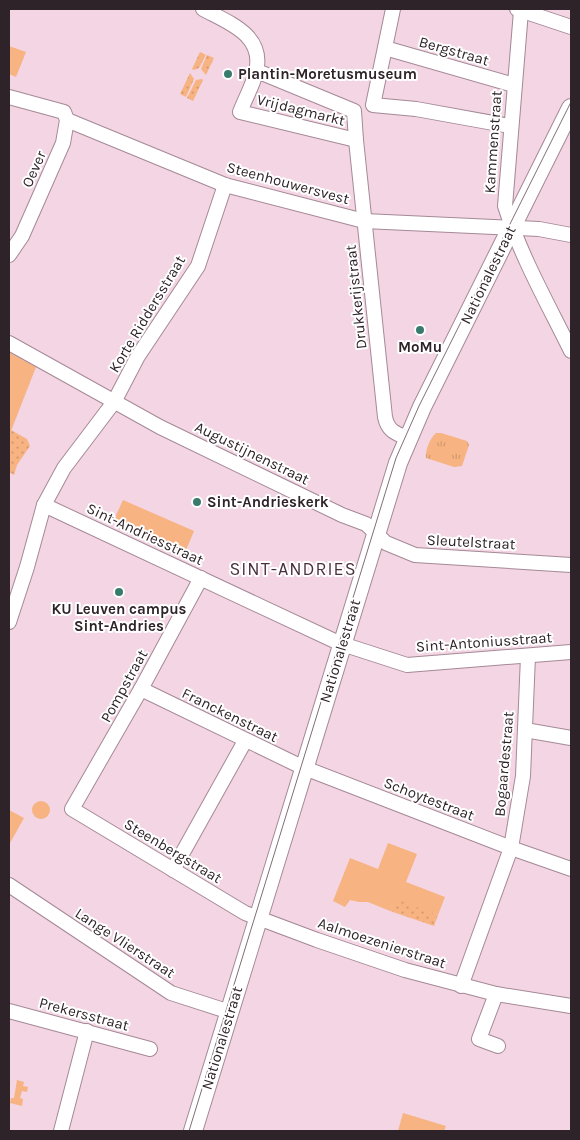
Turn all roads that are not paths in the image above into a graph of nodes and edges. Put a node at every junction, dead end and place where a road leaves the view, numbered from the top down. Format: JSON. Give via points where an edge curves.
{"nodes":[{"id":1,"x":203,"y":9,"type":"edge"},
{"id":2,"x":393,"y":9,"type":"edge"},
{"id":3,"x":519,"y":10,"type":"edge"},
{"id":4,"x":571,"y":27,"type":"edge"},
{"id":5,"x":385,"y":48,"type":"junction"},
{"id":6,"x":257,"y":71,"type":"junction"},
{"id":7,"x":514,"y":85,"type":"junction"},
{"id":8,"x":9,"y":97,"type":"edge"},
{"id":9,"x":571,"y":108,"type":"edge"},
{"id":10,"x":67,"y":120,"type":"junction"},
{"id":11,"x":510,"y":126,"type":"junction"},
{"id":12,"x":356,"y":140,"type":"junction"},
{"id":13,"x":225,"y":185,"type":"junction"},
{"id":14,"x":364,"y":221,"type":"junction"},
{"id":15,"x":511,"y":227,"type":"junction"},
{"id":16,"x":571,"y":235,"type":"edge"},
{"id":17,"x":9,"y":255,"type":"edge"},
{"id":18,"x":9,"y":343,"type":"edge"},
{"id":19,"x":571,"y":351,"type":"edge"},
{"id":20,"x":114,"y":402,"type":"junction"},
{"id":21,"x":407,"y":438,"type":"junction"},
{"id":22,"x":44,"y":505,"type":"junction"},
{"id":23,"x":376,"y":533,"type":"junction"},
{"id":24,"x":571,"y":565,"type":"edge"},
{"id":25,"x":201,"y":578,"type":"junction"},
{"id":26,"x":9,"y":622,"type":"edge"},
{"id":27,"x":342,"y":644,"type":"junction"},
{"id":28,"x":571,"y":652,"type":"edge"},
{"id":29,"x":528,"y":656,"type":"junction"},
{"id":30,"x":142,"y":690,"type":"junction"},
{"id":31,"x":525,"y":730,"type":"junction"},
{"id":32,"x":571,"y":738,"type":"edge"},
{"id":33,"x":245,"y":741,"type":"junction"},
{"id":34,"x":304,"y":768,"type":"junction"},
{"id":35,"x":72,"y":809,"type":"joint"},
{"id":36,"x":511,"y":848,"type":"junction"},
{"id":37,"x":571,"y":869,"type":"edge"},
{"id":38,"x":174,"y":870,"type":"junction"},
{"id":39,"x":9,"y":886,"type":"edge"},
{"id":40,"x":259,"y":918,"type":"junction"},
{"id":41,"x":461,"y":986,"type":"junction"},
{"id":42,"x":496,"y":994,"type":"junction"},
{"id":43,"x":571,"y":1006,"type":"edge"},
{"id":44,"x":9,"y":1012,"type":"edge"},
{"id":45,"x":230,"y":1012,"type":"junction"},
{"id":46,"x":87,"y":1031,"type":"junction"},
{"id":47,"x":498,"y":1046,"type":"dead end"},
{"id":48,"x":150,"y":1049,"type":"dead end"},
{"id":49,"x":61,"y":1131,"type":"edge"},
{"id":50,"x":193,"y":1131,"type":"edge"}],
"edges":[{"from":1,"to":6,"type":"street","via":[[247,34],[257,49]]},
{"from":2,"to":5,"type":"street"},
{"from":3,"to":4,"type":"street"},
{"from":3,"to":7,"type":"street","name":"Kammenstraat"},
{"from":5,"to":7,"type":"street","name":"Bergstraat"},
{"from":5,"to":11,"type":"street","via":[[373,105],[416,109]]},
{"from":6,"to":12,"type":"street","name":"Vrijdagmarkt","via":[[354,111]]},
{"from":6,"to":12,"type":"street","name":"Vrijdagmarkt","via":[[240,112]]},
{"from":7,"to":11,"type":"street","name":"Kammenstraat"},
{"from":8,"to":10,"type":"street","name":"Steenhouwersvest","via":[[64,112]]},
{"from":9,"to":15,"type":"street","name":"Nationalestraat"},
{"from":10,"to":13,"type":"street","name":"Steenhouwersvest"},
{"from":10,"to":17,"type":"street","name":"Oever","via":[[63,144],[22,236]]},
{"from":11,"to":15,"type":"street","name":"Kammenstraat","via":[[504,206]]},
{"from":12,"to":14,"type":"street","name":"Drukkerijstraat"},
{"from":13,"to":14,"type":"street","name":"Steenhouwersvest"},
{"from":13,"to":20,"type":"street","name":"Korte Riddersstraat","via":[[198,266],[138,356]]},
{"from":14,"to":15,"type":"street","name":"Steenhouwersvest"},
{"from":14,"to":21,"type":"street","name":"Drukkerijstraat","via":[[386,423],[392,432]]},
{"from":15,"to":16,"type":"street","name":"Steenhouwersvest"},
{"from":15,"to":19,"type":"street","name":"Kammenstraat"},
{"from":15,"to":21,"type":"street","name":"Nationalestraat"},
{"from":18,"to":20,"type":"street","name":"Augustijnenstraat"},
{"from":20,"to":22,"type":"street","name":"Korte Riddersstraat","via":[[64,468]]},
{"from":20,"to":23,"type":"street","name":"Augustijnenstraat","via":[[180,437],[366,524]]},
{"from":21,"to":23,"type":"street","name":"Nationalestraat"},
{"from":22,"to":25,"type":"street","name":"Sint-Andriesstraat"},
{"from":22,"to":26,"type":"street","name":"Korte Riddersstraat"},
{"from":23,"to":24,"type":"street","name":"Sleutelstraat","via":[[386,543],[416,556]]},
{"from":23,"to":27,"type":"street","name":"Nationalestraat"},
{"from":25,"to":27,"type":"street","name":"Sint-Andriesstraat"},
{"from":25,"to":30,"type":"street","name":"Pompstraat"},
{"from":27,"to":29,"type":"street","name":"Sint-Antoniusstraat","via":[[407,665]]},
{"from":27,"to":34,"type":"street","name":"Nationalestraat"},
{"from":28,"to":29,"type":"street","name":"Sint-Antoniusstraat"},
{"from":29,"to":31,"type":"street","name":"Bogaardestraat"},
{"from":30,"to":33,"type":"street","name":"Franckenstraat"},
{"from":30,"to":35,"type":"street","name":"Pompstraat"},
{"from":31,"to":32,"type":"street"},
{"from":31,"to":36,"type":"street","name":"Bogaardestraat","via":[[523,776]]},
{"from":33,"to":34,"type":"street","name":"Franckenstraat"},
{"from":33,"to":38,"type":"street"},
{"from":34,"to":36,"type":"street","name":"Schoytestraat"},
{"from":34,"to":40,"type":"street","name":"Nationalestraat"},
{"from":35,"to":38,"type":"street","name":"Steenbergstraat"},
{"from":36,"to":37,"type":"street","name":"Schoytestraat"},
{"from":36,"to":41,"type":"street","name":"Bogaardestraat"},
{"from":38,"to":40,"type":"street","name":"Steenbergstraat","via":[[245,913]]},
{"from":39,"to":45,"type":"street","name":"Lange Vlierstraat","via":[[171,993]]},
{"from":40,"to":41,"type":"street","name":"Aalmoezenierstraat","via":[[396,967]]},
{"from":40,"to":45,"type":"street","name":"Nationalestraat"},
{"from":41,"to":42,"type":"street","name":"Aalmoezenierstraat"},
{"from":42,"to":43,"type":"street","name":"Aalmoezenierstraat"},
{"from":42,"to":47,"type":"street","via":[[479,1039]]},
{"from":44,"to":46,"type":"street","name":"Prekersstraat"},
{"from":45,"to":50,"type":"street","name":"Nationalestraat"},
{"from":46,"to":48,"type":"street","name":"Prekersstraat"},
{"from":46,"to":49,"type":"street"}]}
